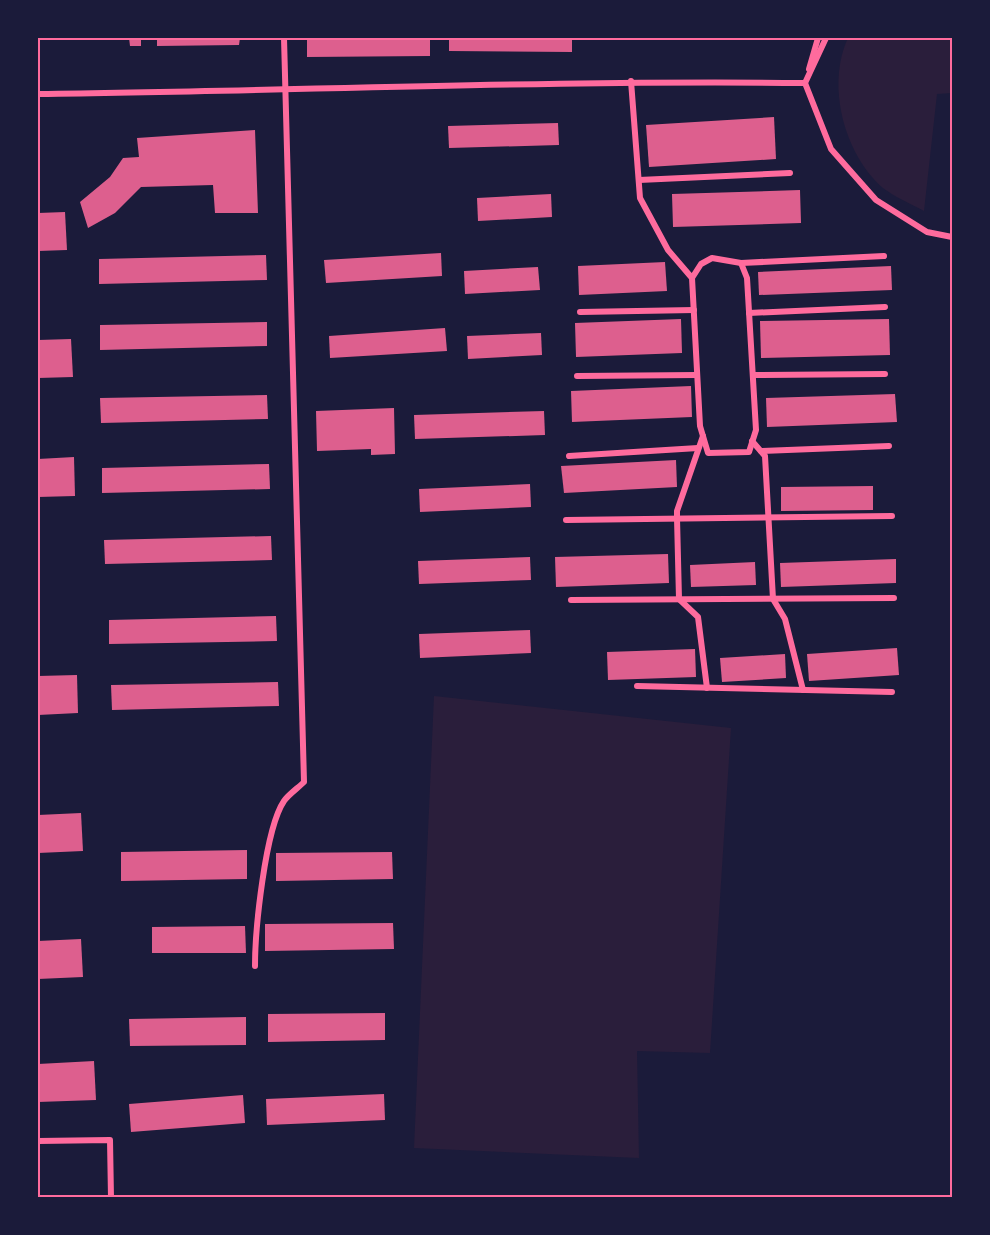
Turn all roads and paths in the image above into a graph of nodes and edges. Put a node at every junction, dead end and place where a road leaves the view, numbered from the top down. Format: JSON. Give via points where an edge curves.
{"nodes":[{"id":1,"x":284,"y":38,"type":"edge"},
{"id":2,"x":818,"y":38,"type":"edge"},
{"id":3,"x":826,"y":38,"type":"edge"},
{"id":4,"x":631,"y":81,"type":"junction"},
{"id":5,"x":805,"y":83,"type":"junction"},
{"id":6,"x":285,"y":91,"type":"junction"},
{"id":7,"x":38,"y":94,"type":"edge"},
{"id":8,"x":790,"y":173,"type":"dead end"},
{"id":9,"x":639,"y":180,"type":"junction"},
{"id":10,"x":952,"y":237,"type":"edge"},
{"id":11,"x":884,"y":256,"type":"dead end"},
{"id":12,"x":741,"y":263,"type":"junction"},
{"id":13,"x":692,"y":278,"type":"junction"},
{"id":14,"x":885,"y":307,"type":"dead end"},
{"id":15,"x":694,"y":310,"type":"junction"},
{"id":16,"x":580,"y":312,"type":"dead end"},
{"id":17,"x":749,"y":313,"type":"junction"},
{"id":18,"x":885,"y":374,"type":"dead end"},
{"id":19,"x":697,"y":375,"type":"junction"},
{"id":20,"x":753,"y":375,"type":"junction"},
{"id":21,"x":577,"y":376,"type":"dead end"},
{"id":22,"x":703,"y":436,"type":"junction"},
{"id":23,"x":752,"y":441,"type":"junction"},
{"id":24,"x":889,"y":446,"type":"dead end"},
{"id":25,"x":698,"y":448,"type":"junction"},
{"id":26,"x":761,"y":451,"type":"junction"},
{"id":27,"x":569,"y":456,"type":"dead end"},
{"id":28,"x":892,"y":516,"type":"dead end"},
{"id":29,"x":677,"y":518,"type":"junction"},
{"id":30,"x":769,"y":518,"type":"junction"},
{"id":31,"x":566,"y":520,"type":"dead end"},
{"id":32,"x":894,"y":598,"type":"dead end"},
{"id":33,"x":679,"y":599,"type":"junction"},
{"id":34,"x":773,"y":599,"type":"junction"},
{"id":35,"x":571,"y":600,"type":"dead end"},
{"id":36,"x":636,"y":686,"type":"dead end"},
{"id":37,"x":707,"y":688,"type":"junction"},
{"id":38,"x":803,"y":690,"type":"junction"},
{"id":39,"x":891,"y":692,"type":"dead end"},
{"id":40,"x":255,"y":966,"type":"dead end"},
{"id":41,"x":38,"y":1141,"type":"edge"},
{"id":42,"x":111,"y":1197,"type":"edge"}],
"edges":[{"from":1,"to":6,"type":"street"},
{"from":2,"to":5,"type":"street"},
{"from":3,"to":5,"type":"street"},
{"from":4,"to":5,"type":"street"},
{"from":4,"to":6,"type":"street"},
{"from":4,"to":9,"type":"street"},
{"from":5,"to":10,"type":"street","via":[[831,149],[876,200],[927,232]]},
{"from":6,"to":7,"type":"street"},
{"from":6,"to":40,"type":"street","via":[[304,782],[284,802],[274,829],[262,882]]},
{"from":8,"to":9,"type":"street"},
{"from":9,"to":13,"type":"street","via":[[640,198],[668,250]]},
{"from":11,"to":12,"type":"street"},
{"from":12,"to":13,"type":"street","via":[[712,258],[701,264]]},
{"from":12,"to":17,"type":"street","via":[[747,278]]},
{"from":13,"to":15,"type":"street"},
{"from":14,"to":17,"type":"street"},
{"from":15,"to":16,"type":"street"},
{"from":15,"to":19,"type":"street"},
{"from":17,"to":20,"type":"street"},
{"from":18,"to":20,"type":"street"},
{"from":19,"to":21,"type":"street"},
{"from":19,"to":22,"type":"street"},
{"from":20,"to":23,"type":"street","via":[[756,430]]},
{"from":22,"to":23,"type":"street","via":[[708,453],[749,452]]},
{"from":22,"to":25,"type":"street"},
{"from":23,"to":26,"type":"street"},
{"from":24,"to":26,"type":"street"},
{"from":25,"to":27,"type":"street"},
{"from":25,"to":29,"type":"street"},
{"from":26,"to":30,"type":"street","via":[[765,456]]},
{"from":28,"to":30,"type":"street"},
{"from":29,"to":30,"type":"street"},
{"from":29,"to":31,"type":"street"},
{"from":29,"to":33,"type":"street"},
{"from":30,"to":34,"type":"street"},
{"from":32,"to":34,"type":"street"},
{"from":33,"to":34,"type":"street"},
{"from":33,"to":35,"type":"street"},
{"from":33,"to":37,"type":"street","via":[[698,617]]},
{"from":34,"to":38,"type":"street","via":[[785,619]]},
{"from":36,"to":37,"type":"street"},
{"from":37,"to":38,"type":"street"},
{"from":38,"to":39,"type":"street"},
{"from":41,"to":42,"type":"street","via":[[110,1140]]}]}
